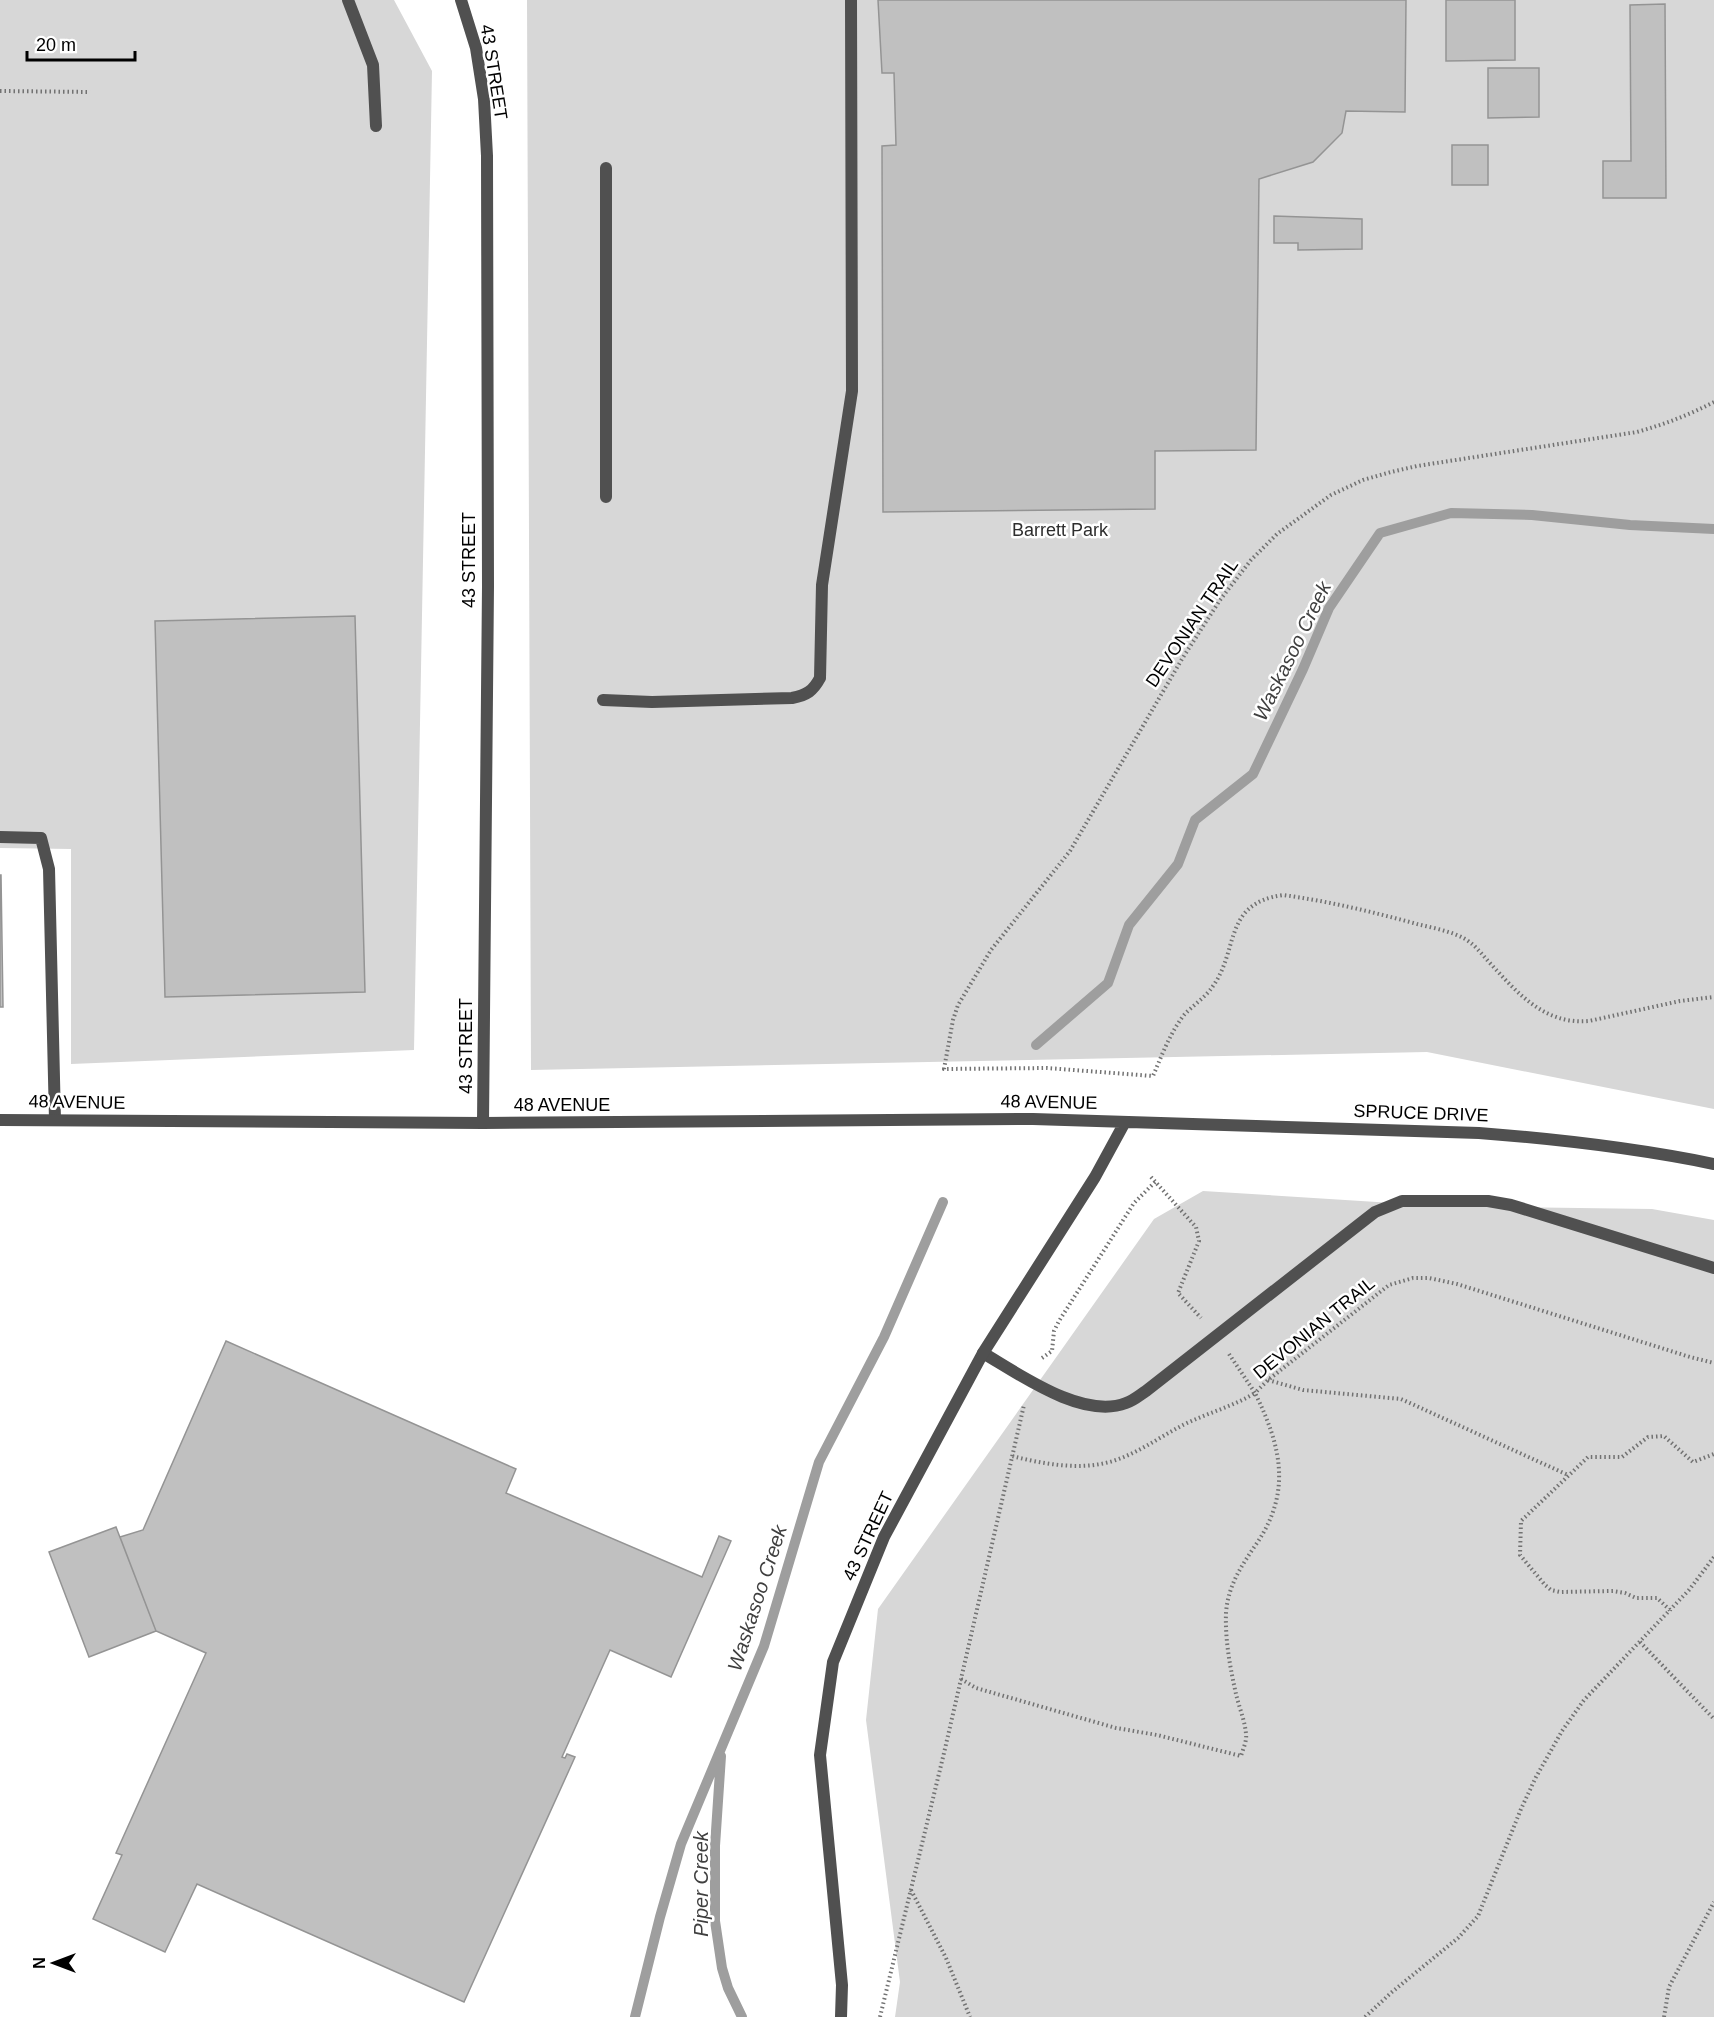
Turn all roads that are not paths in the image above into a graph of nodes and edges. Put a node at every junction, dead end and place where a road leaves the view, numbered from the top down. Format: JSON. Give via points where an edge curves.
{"nodes":[{"id":1,"x":348,"y":0,"type":"edge"},
{"id":2,"x":462,"y":0,"type":"edge"},
{"id":3,"x":851,"y":0,"type":"edge"},
{"id":4,"x":376,"y":126,"type":"dead end"},
{"id":5,"x":606,"y":168,"type":"dead end"},
{"id":6,"x":606,"y":497,"type":"dead end"},
{"id":7,"x":603,"y":700,"type":"dead end"},
{"id":8,"x":0,"y":837,"type":"edge"},
{"id":9,"x":0,"y":1120,"type":"edge"},
{"id":10,"x":55,"y":1120,"type":"junction"},
{"id":11,"x":1125,"y":1122,"type":"junction"},
{"id":12,"x":483,"y":1124,"type":"junction"},
{"id":13,"x":1714,"y":1164,"type":"edge"},
{"id":14,"x":1714,"y":1268,"type":"edge"},
{"id":15,"x":983,"y":1353,"type":"junction"},
{"id":16,"x":841,"y":2017,"type":"edge"}],
"edges":[{"from":1,"to":4,"type":"street","via":[[373,65]]},
{"from":2,"to":12,"type":"street","name":"43 STREET","via":[[484,99],[487,156]]},
{"from":3,"to":7,"type":"street","via":[[852,391],[822,585],[820,678],[806,695],[792,698]]},
{"from":5,"to":6,"type":"street"},
{"from":8,"to":10,"type":"street","via":[[41,838],[49,869]]},
{"from":9,"to":10,"type":"street","name":"48 AVENUE"},
{"from":10,"to":12,"type":"street","name":"48 AVENUE"},
{"from":11,"to":12,"type":"street","name":"48 AVENUE","via":[[944,1119]]},
{"from":11,"to":13,"type":"street","name":"SPRUCE DRIVE","via":[[1511,1135]]},
{"from":11,"to":15,"type":"street","name":"43 STREET","via":[[1095,1177]]},
{"from":14,"to":15,"type":"street","via":[[1511,1205],[1402,1201],[1375,1212],[1127,1403],[1117,1406],[1078,1402],[1032,1382]]},
{"from":15,"to":16,"type":"street","name":"43 STREET","via":[[884,1537],[833,1662],[820,1755],[842,1985]]}]}
